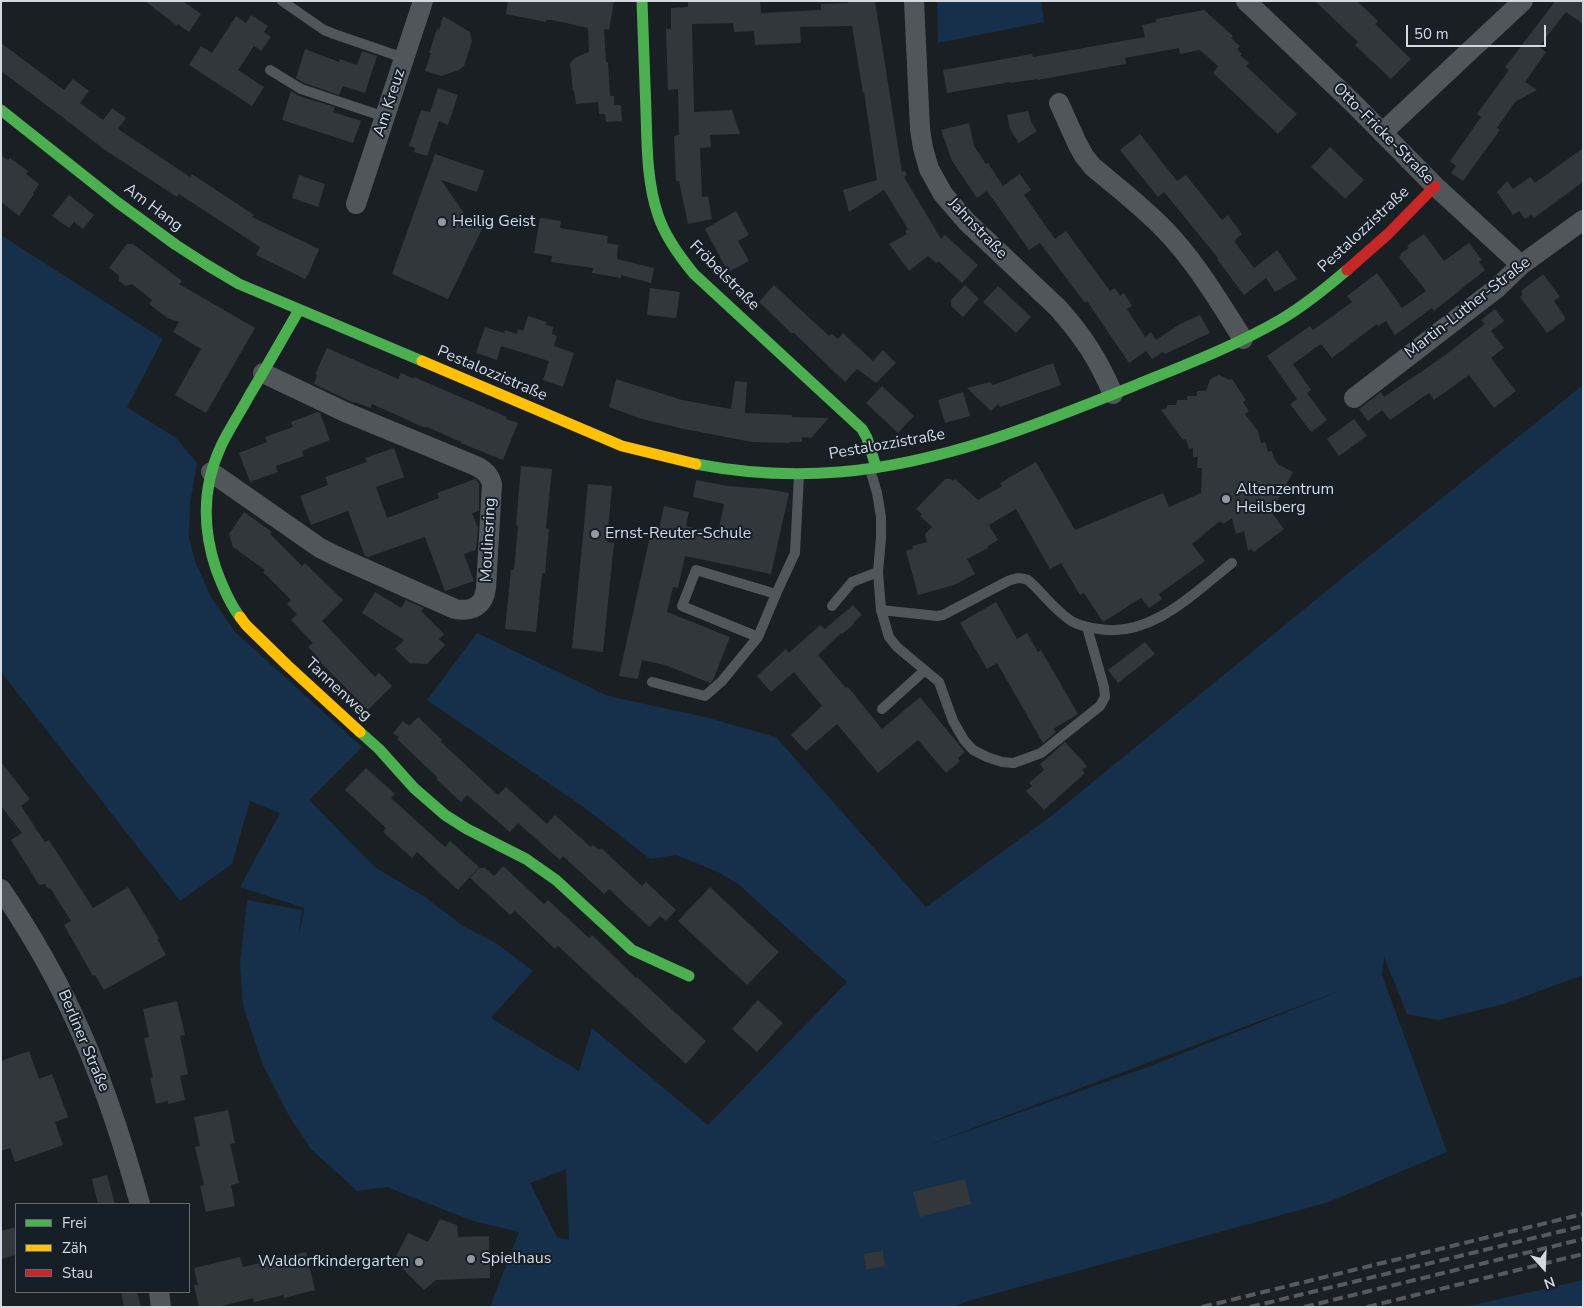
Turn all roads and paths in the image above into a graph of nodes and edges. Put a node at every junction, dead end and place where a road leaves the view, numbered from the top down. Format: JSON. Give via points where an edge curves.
{"nodes":[{"id":1,"x":423,"y":1,"type":"edge"},
{"id":2,"x":642,"y":1,"type":"edge"},
{"id":3,"x":914,"y":1,"type":"edge"},
{"id":4,"x":1246,"y":1,"type":"edge"},
{"id":5,"x":1523,"y":1,"type":"edge"},
{"id":6,"x":282,"y":2,"type":"edge"},
{"id":7,"x":404,"y":58,"type":"junction"},
{"id":8,"x":270,"y":70,"type":"dead end"},
{"id":9,"x":1059,"y":103,"type":"dead end"},
{"id":10,"x":1,"y":110,"type":"edge"},
{"id":11,"x":385,"y":117,"type":"junction"},
{"id":12,"x":1382,"y":133,"type":"junction"},
{"id":13,"x":1435,"y":186,"type":"junction"},
{"id":14,"x":356,"y":204,"type":"dead end"},
{"id":15,"x":1583,"y":220,"type":"edge"},
{"id":16,"x":1521,"y":265,"type":"junction"},
{"id":17,"x":300,"y":310,"type":"junction"},
{"id":18,"x":1243,"y":339,"type":"junction"},
{"id":19,"x":262,"y":373,"type":"junction"},
{"id":20,"x":1113,"y":394,"type":"junction"},
{"id":21,"x":1354,"y":398,"type":"dead end"},
{"id":22,"x":873,"y":467,"type":"junction"},
{"id":23,"x":211,"y":472,"type":"junction"},
{"id":24,"x":800,"y":474,"type":"junction"},
{"id":25,"x":1232,"y":562,"type":"dead end"},
{"id":26,"x":878,"y":572,"type":"junction"},
{"id":27,"x":776,"y":594,"type":"junction"},
{"id":28,"x":832,"y":606,"type":"dead end"},
{"id":29,"x":881,"y":610,"type":"junction"},
{"id":30,"x":1086,"y":627,"type":"junction"},
{"id":31,"x":758,"y":637,"type":"junction"},
{"id":32,"x":925,"y":670,"type":"junction"},
{"id":33,"x":652,"y":682,"type":"dead end"},
{"id":34,"x":882,"y":709,"type":"dead end"},
{"id":35,"x":1,"y":889,"type":"edge"},
{"id":36,"x":690,"y":976,"type":"dead end"},
{"id":37,"x":140,"y":1203,"type":"edge"},
{"id":38,"x":158,"y":1293,"type":"edge"},
{"id":39,"x":161,"y":1307,"type":"edge"}],
"edges":[{"from":1,"to":7,"type":"street","name":"Am Kreuz"},
{"from":2,"to":22,"type":"street","name":"Fröbelstraße","via":[[649,172],[654,204],[667,235],[694,274],[862,429],[868,438]]},
{"from":3,"to":20,"type":"street","name":"Jahnstraße","via":[[922,148],[933,178],[967,222],[1071,323],[1102,368]]},
{"from":4,"to":12,"type":"street","name":"Otto-Fricke-Straße"},
{"from":5,"to":12,"type":"street"},
{"from":6,"to":7,"type":"lane","via":[[324,30]]},
{"from":7,"to":11,"type":"street","name":"Am Kreuz"},
{"from":8,"to":11,"type":"lane","via":[[301,89]]},
{"from":9,"to":18,"type":"street","via":[[1084,156],[1154,218],[1180,246]]},
{"from":10,"to":17,"type":"street","name":"Am Hang","via":[[174,244],[239,284]]},
{"from":11,"to":14,"type":"street","name":"Am Kreuz"},
{"from":12,"to":13,"type":"street","name":"Otto-Fricke-Straße"},
{"from":13,"to":16,"type":"street","name":"Otto-Fricke-Straße"},
{"from":13,"to":18,"type":"street","name":"Pestalozzistraße","via":[[1370,252],[1339,278],[1301,306]]},
{"from":15,"to":16,"type":"street","name":"Martin-Luther-Straße"},
{"from":16,"to":21,"type":"street","name":"Martin-Luther-Straße","via":[[1497,288]]},
{"from":17,"to":19,"type":"street","name":"Tannenweg"},
{"from":17,"to":24,"type":"street","name":"Pestalozzistraße","via":[[622,446],[710,466]]},
{"from":18,"to":20,"type":"street","name":"Pestalozzistraße"},
{"from":19,"to":23,"type":"street","name":"Tannenweg","via":[[221,446]]},
{"from":19,"to":23,"type":"street","name":"Moulinsring","via":[[476,466],[490,477],[486,588],[482,602],[467,611],[455,609],[336,556]]},
{"from":20,"to":22,"type":"street","name":"Pestalozzistraße","via":[[968,446]]},
{"from":22,"to":24,"type":"street","name":"Pestalozzistraße"},
{"from":22,"to":26,"type":"lane","via":[[881,516]]},
{"from":23,"to":36,"type":"street","name":"Tannenweg","via":[[205,521],[210,552],[223,588],[246,625],[379,749],[430,804],[556,880],[632,950]]},
{"from":24,"to":27,"type":"lane","via":[[795,553]]},
{"from":25,"to":30,"type":"lane","via":[[1180,604],[1140,627],[1107,631]]},
{"from":26,"to":28,"type":"lane","via":[[852,582]]},
{"from":26,"to":29,"type":"lane"},
{"from":27,"to":31,"type":"lane"},
{"from":27,"to":31,"type":"lane","via":[[696,570],[682,606]]},
{"from":29,"to":30,"type":"lane","via":[[937,616],[1022,577],[1060,612]]},
{"from":29,"to":32,"type":"lane","via":[[889,637]]},
{"from":30,"to":32,"type":"lane","via":[[1104,687],[1100,706],[1041,753],[1014,763],[988,757],[964,740],[953,721],[939,682]]},
{"from":31,"to":33,"type":"lane","via":[[722,681],[705,696]]},
{"from":32,"to":34,"type":"lane"},
{"from":35,"to":37,"type":"street","name":"Berliner Straße","via":[[55,979],[87,1045],[118,1127]]},
{"from":38,"to":39,"type":"street"}]}
